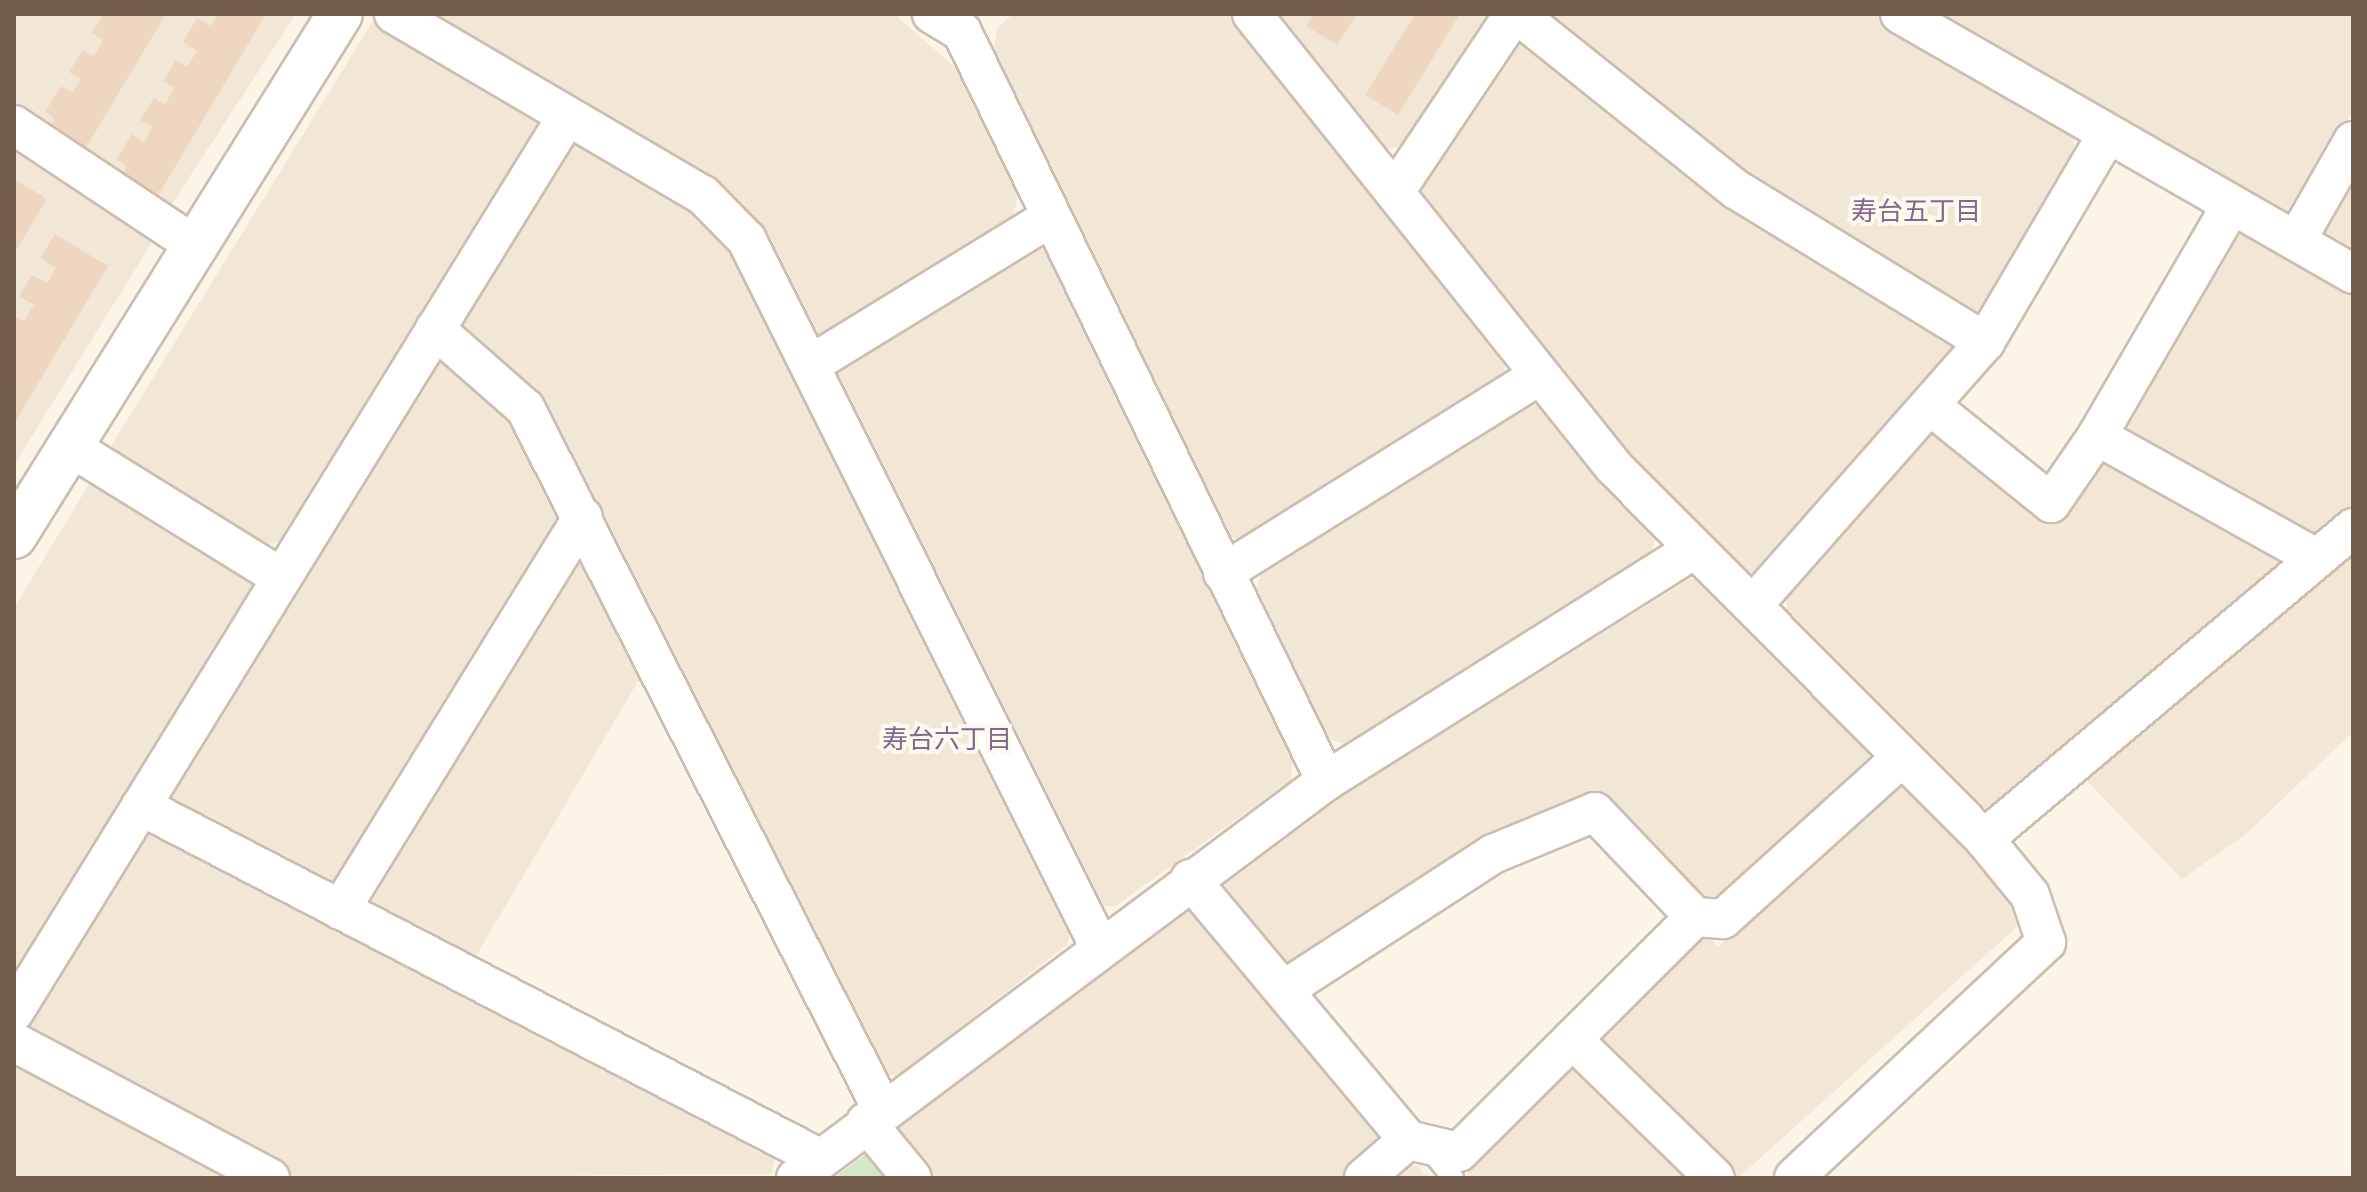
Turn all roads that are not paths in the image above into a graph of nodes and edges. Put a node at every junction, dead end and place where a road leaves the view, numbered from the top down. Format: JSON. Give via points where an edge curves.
{"nodes":[{"id":1,"x":340,"y":14,"type":"edge"},
{"id":2,"x":394,"y":14,"type":"edge"},
{"id":3,"x":1252,"y":14,"type":"edge"},
{"id":4,"x":1515,"y":14,"type":"edge"},
{"id":5,"x":1900,"y":14,"type":"edge"},
{"id":6,"x":959,"y":20,"type":"edge"},
{"id":7,"x":566,"y":118,"type":"junction"},
{"id":8,"x":14,"y":125,"type":"edge"},
{"id":9,"x":2105,"y":138,"type":"junction"},
{"id":10,"x":2353,"y":141,"type":"edge"},
{"id":11,"x":1396,"y":190,"type":"junction"},
{"id":12,"x":2231,"y":206,"type":"junction"},
{"id":13,"x":1050,"y":218,"type":"junction"},
{"id":14,"x":2296,"y":241,"type":"junction"},
{"id":15,"x":193,"y":244,"type":"junction"},
{"id":16,"x":2353,"y":274,"type":"edge"},
{"id":17,"x":435,"y":329,"type":"junction"},
{"id":18,"x":1985,"y":342,"type":"junction"},
{"id":19,"x":813,"y":363,"type":"junction"},
{"id":20,"x":1538,"y":376,"type":"junction"},
{"id":21,"x":1932,"y":407,"type":"junction"},
{"id":22,"x":2097,"y":436,"type":"junction"},
{"id":23,"x":69,"y":446,"type":"junction"},
{"id":24,"x":583,"y":517,"type":"junction"},
{"id":25,"x":2353,"y":528,"type":"edge"},
{"id":26,"x":14,"y":536,"type":"edge"},
{"id":27,"x":1694,"y":549,"type":"junction"},
{"id":28,"x":2316,"y":558,"type":"junction"},
{"id":29,"x":1223,"y":573,"type":"junction"},
{"id":30,"x":279,"y":576,"type":"junction"},
{"id":31,"x":1753,"y":605,"type":"junction"},
{"id":32,"x":1902,"y":757,"type":"junction"},
{"id":33,"x":1326,"y":781,"type":"junction"},
{"id":34,"x":141,"y":806,"type":"junction"},
{"id":35,"x":1984,"y":839,"type":"junction"},
{"id":36,"x":1190,"y":879,"type":"junction"},
{"id":37,"x":340,"y":910,"type":"junction"},
{"id":38,"x":1695,"y":917,"type":"junction"},
{"id":39,"x":1099,"y":946,"type":"junction"},
{"id":40,"x":1285,"y":989,"type":"junction"},
{"id":41,"x":14,"y":1012,"type":"edge"},
{"id":42,"x":1572,"y":1039,"type":"junction"},
{"id":43,"x":14,"y":1042,"type":"edge"},
{"id":44,"x":874,"y":1116,"type":"junction"},
{"id":45,"x":1416,"y":1142,"type":"junction"},
{"id":46,"x":809,"y":1168,"type":"edge"},
{"id":47,"x":270,"y":1178,"type":"edge"},
{"id":48,"x":912,"y":1178,"type":"edge"},
{"id":49,"x":1364,"y":1178,"type":"edge"},
{"id":50,"x":1453,"y":1178,"type":"edge"},
{"id":51,"x":1715,"y":1178,"type":"edge"},
{"id":52,"x":1794,"y":1178,"type":"edge"}],
"edges":[{"from":1,"to":15,"type":"street"},
{"from":2,"to":7,"type":"street"},
{"from":3,"to":11,"type":"street"},
{"from":4,"to":11,"type":"street"},
{"from":4,"to":18,"type":"street","via":[[1737,190]]},
{"from":5,"to":9,"type":"street"},
{"from":6,"to":13,"type":"street"},
{"from":7,"to":17,"type":"street"},
{"from":7,"to":19,"type":"street","via":[[703,195],[747,240]]},
{"from":8,"to":15,"type":"street"},
{"from":9,"to":12,"type":"street"},
{"from":9,"to":18,"type":"street"},
{"from":10,"to":14,"type":"street"},
{"from":11,"to":20,"type":"street"},
{"from":12,"to":14,"type":"street"},
{"from":12,"to":22,"type":"street"},
{"from":13,"to":19,"type":"street"},
{"from":13,"to":29,"type":"street"},
{"from":14,"to":16,"type":"street"},
{"from":15,"to":23,"type":"street"},
{"from":17,"to":24,"type":"street","via":[[525,408]]},
{"from":17,"to":30,"type":"street"},
{"from":18,"to":21,"type":"street"},
{"from":19,"to":39,"type":"street"},
{"from":20,"to":27,"type":"street"},
{"from":20,"to":29,"type":"street"},
{"from":21,"to":22,"type":"street","via":[[2051,503]]},
{"from":21,"to":31,"type":"street"},
{"from":22,"to":28,"type":"street"},
{"from":23,"to":26,"type":"street"},
{"from":23,"to":30,"type":"street"},
{"from":24,"to":37,"type":"street"},
{"from":24,"to":44,"type":"street"},
{"from":25,"to":28,"type":"street"},
{"from":27,"to":31,"type":"street"},
{"from":27,"to":33,"type":"street"},
{"from":28,"to":35,"type":"street"},
{"from":29,"to":33,"type":"street"},
{"from":30,"to":34,"type":"street"},
{"from":31,"to":32,"type":"street"},
{"from":32,"to":35,"type":"street"},
{"from":32,"to":38,"type":"street","via":[[1723,919]]},
{"from":33,"to":36,"type":"street"},
{"from":34,"to":37,"type":"street"},
{"from":34,"to":41,"type":"street"},
{"from":35,"to":52,"type":"street","via":[[2030,895],[2046,942]]},
{"from":36,"to":39,"type":"street"},
{"from":36,"to":40,"type":"street"},
{"from":37,"to":46,"type":"street"},
{"from":38,"to":40,"type":"street","via":[[1595,812],[1457,875]]},
{"from":38,"to":42,"type":"street"},
{"from":39,"to":44,"type":"street"},
{"from":40,"to":45,"type":"street"},
{"from":42,"to":45,"type":"street","via":[[1459,1152]]},
{"from":42,"to":51,"type":"street"},
{"from":43,"to":47,"type":"street"},
{"from":44,"to":46,"type":"street"},
{"from":44,"to":48,"type":"street"},
{"from":45,"to":49,"type":"street"},
{"from":45,"to":50,"type":"lane"}]}
